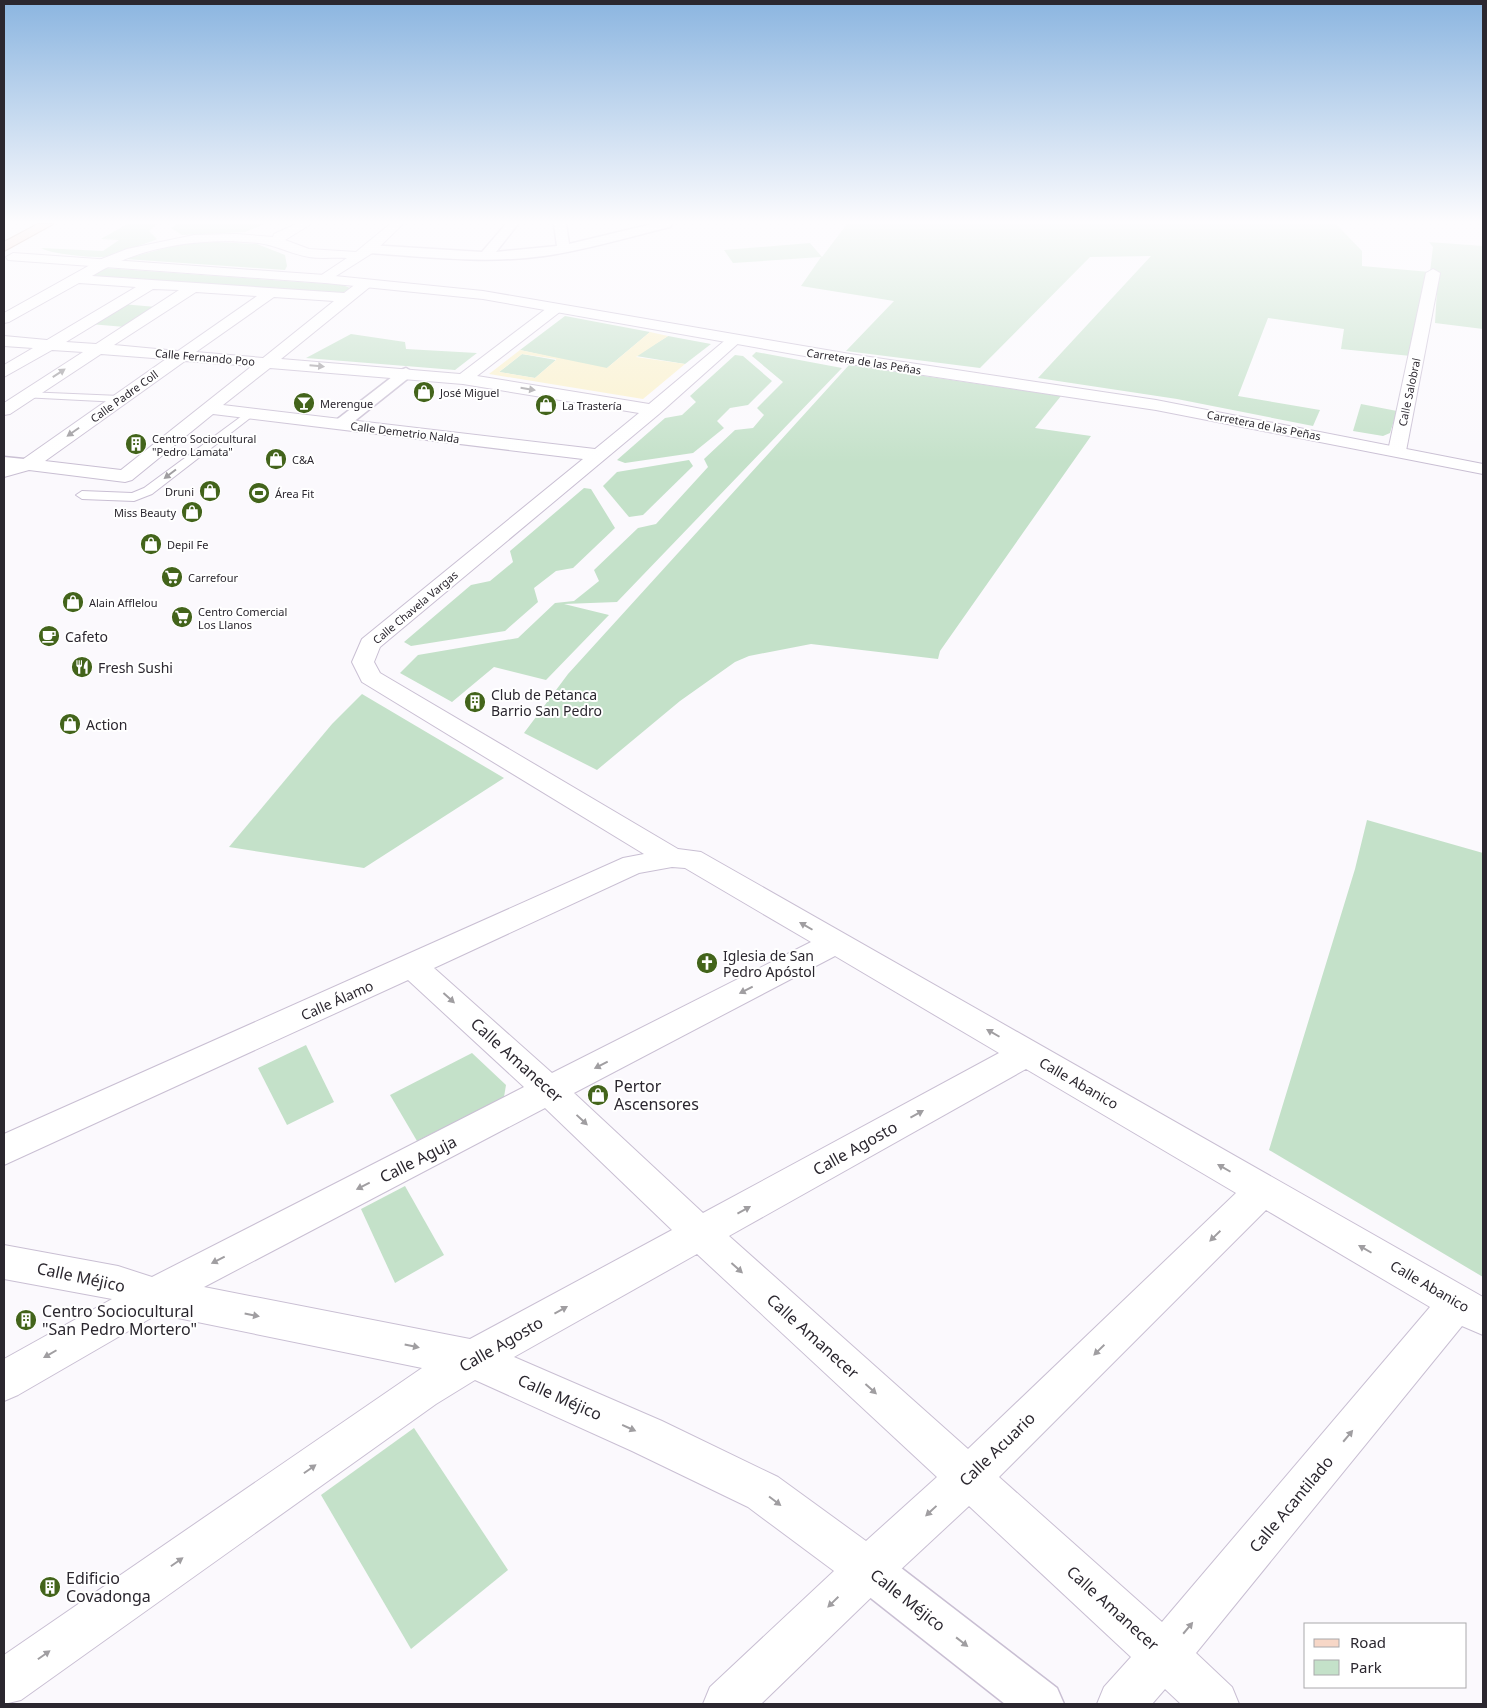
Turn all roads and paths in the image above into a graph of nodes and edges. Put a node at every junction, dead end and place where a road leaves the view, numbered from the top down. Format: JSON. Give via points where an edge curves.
{"nodes":[{"id":1,"x":32,"y":304,"type":"edge"},
{"id":2,"x":117,"y":304,"type":"edge"},
{"id":3,"x":168,"y":304,"type":"edge"},
{"id":4,"x":255,"y":304,"type":"edge"},
{"id":5,"x":341,"y":304,"type":"edge"},
{"id":6,"x":532,"y":304,"type":"edge"},
{"id":7,"x":1427,"y":304,"type":"edge"},
{"id":8,"x":556,"y":308,"type":"junction"},
{"id":9,"x":4,"y":319,"type":"edge"},
{"id":10,"x":734,"y":340,"type":"junction"},
{"id":11,"x":4,"y":341,"type":"edge"},
{"id":12,"x":50,"y":344,"type":"junction"},
{"id":13,"x":98,"y":348,"type":"junction"},
{"id":14,"x":182,"y":355,"type":"junction"},
{"id":15,"x":268,"y":362,"type":"junction"},
{"id":16,"x":4,"y":372,"type":"edge"},
{"id":17,"x":406,"y":373,"type":"junction"},
{"id":18,"x":462,"y":379,"type":"junction"},
{"id":19,"x":120,"y":399,"type":"junction"},
{"id":20,"x":12,"y":402,"type":"edge"},
{"id":21,"x":211,"y":409,"type":"junction"},
{"id":22,"x":653,"y":410,"type":"junction"},
{"id":23,"x":250,"y":413,"type":"junction"},
{"id":24,"x":341,"y":424,"type":"junction"},
{"id":25,"x":1397,"y":451,"type":"junction"},
{"id":26,"x":598,"y":455,"type":"junction"},
{"id":27,"x":4,"y":462,"type":"edge"},
{"id":28,"x":28,"y":464,"type":"junction"},
{"id":29,"x":1483,"y":469,"type":"edge"},
{"id":30,"x":4,"y":472,"type":"edge"},
{"id":31,"x":82,"y":495,"type":"dead end"},
{"id":32,"x":672,"y":858,"type":"junction"},
{"id":33,"x":835,"y":943,"type":"junction"},
{"id":34,"x":412,"y":966,"type":"junction"},
{"id":35,"x":1027,"y":1053,"type":"junction"},
{"id":36,"x":550,"y":1090,"type":"junction"},
{"id":37,"x":4,"y":1150,"type":"edge"},
{"id":38,"x":1263,"y":1190,"type":"junction"},
{"id":39,"x":701,"y":1233,"type":"junction"},
{"id":40,"x":4,"y":1262,"type":"edge"},
{"id":41,"x":153,"y":1295,"type":"junction"},
{"id":42,"x":1470,"y":1309,"type":"edge"},
{"id":43,"x":473,"y":1359,"type":"junction"},
{"id":44,"x":4,"y":1381,"type":"edge"},
{"id":45,"x":968,"y":1478,"type":"junction"},
{"id":46,"x":868,"y":1569,"type":"junction"},
{"id":47,"x":1164,"y":1654,"type":"junction"},
{"id":48,"x":4,"y":1683,"type":"edge"},
{"id":49,"x":727,"y":1704,"type":"edge"},
{"id":50,"x":1041,"y":1704,"type":"edge"},
{"id":51,"x":1121,"y":1704,"type":"edge"},
{"id":52,"x":1215,"y":1704,"type":"edge"}],
"edges":[{"from":1,"to":9,"type":"street"},
{"from":2,"to":12,"type":"street"},
{"from":3,"to":13,"type":"street"},
{"from":4,"to":14,"type":"street","name":"Calle Padre Coll"},
{"from":5,"to":15,"type":"street"},
{"from":6,"to":8,"type":"street","name":"Carretera de las Peñas"},
{"from":7,"to":25,"type":"street","name":"Calle Salobral"},
{"from":8,"to":10,"type":"street","name":"Carretera de las Peñas"},
{"from":8,"to":18,"type":"street"},
{"from":10,"to":22,"type":"street","name":"Calle Chavela Vargas"},
{"from":10,"to":25,"type":"street","name":"Carretera de las Peñas","via":[[1156,405]]},
{"from":11,"to":12,"type":"street","name":"Calle Fernando Poo"},
{"from":12,"to":13,"type":"street","name":"Calle Fernando Poo"},
{"from":12,"to":16,"type":"street"},
{"from":13,"to":14,"type":"street","name":"Calle Fernando Poo"},
{"from":20,"to":13,"type":"street","one_way":true},
{"from":14,"to":15,"type":"street","name":"Calle Fernando Poo"},
{"from":14,"to":19,"type":"street","name":"Calle Padre Coll"},
{"from":15,"to":17,"type":"street","name":"Calle Fernando Poo","one_way":true},
{"from":15,"to":21,"type":"street"},
{"from":17,"to":18,"type":"street","name":"Calle Fernando Poo"},
{"from":17,"to":24,"type":"street"},
{"from":18,"to":22,"type":"street","name":"Calle Fernando Poo","one_way":true},
{"from":19,"to":20,"type":"lane"},
{"from":19,"to":28,"type":"street","name":"Calle Padre Coll","one_way":true},
{"from":21,"to":23,"type":"street","name":"Calle Demetrio Nalda"},
{"from":21,"to":28,"type":"street","via":[[125,476]]},
{"from":22,"to":26,"type":"street","name":"Calle Chavela Vargas"},
{"from":23,"to":24,"type":"street","name":"Calle Demetrio Nalda"},
{"from":23,"to":31,"type":"lane","one_way":true,"via":[[148,491],[134,497]]},
{"from":24,"to":26,"type":"street","name":"Calle Demetrio Nalda"},
{"from":25,"to":29,"type":"street","name":"Carretera de las Peñas"},
{"from":26,"to":32,"type":"street","name":"Calle Chavela Vargas","via":[[370,644],[363,662],[370,677]]},
{"from":27,"to":28,"type":"street"},
{"from":28,"to":30,"type":"street"},
{"from":33,"to":32,"type":"street","name":"Calle Abanico","one_way":true,"via":[[691,860]]},
{"from":32,"to":34,"type":"street","name":"Calle Álamo","via":[[633,865]]},
{"from":35,"to":33,"type":"street","name":"Calle Abanico","one_way":true},
{"from":33,"to":36,"type":"street","name":"Calle Aguja","one_way":true},
{"from":34,"to":36,"type":"street","name":"Calle Amanecer","one_way":true},
{"from":34,"to":37,"type":"street","name":"Calle Álamo"},
{"from":38,"to":35,"type":"street","name":"Calle Abanico","one_way":true},
{"from":39,"to":35,"type":"street","name":"Calle Agosto","one_way":true},
{"from":36,"to":39,"type":"street","name":"Calle Amanecer","one_way":true},
{"from":36,"to":41,"type":"street","name":"Calle Aguja","one_way":true},
{"from":42,"to":38,"type":"street","name":"Calle Abanico","one_way":true},
{"from":38,"to":45,"type":"street","name":"Calle Acuario","one_way":true},
{"from":43,"to":39,"type":"street","name":"Calle Agosto","one_way":true},
{"from":39,"to":45,"type":"street","name":"Calle Amanecer","one_way":true},
{"from":40,"to":41,"type":"street","name":"Calle Méjico","via":[[118,1283]]},
{"from":41,"to":43,"type":"street","name":"Calle Méjico","one_way":true},
{"from":41,"to":44,"type":"street","name":"Calle Aguja","one_way":true},
{"from":47,"to":42,"type":"street","name":"Calle Acantilado","one_way":true},
{"from":43,"to":46,"type":"street","name":"Calle Méjico","one_way":true,"via":[[648,1436],[762,1492]]},
{"from":48,"to":43,"type":"street","name":"Calle Agosto","one_way":true,"via":[[422,1390]]},
{"from":45,"to":46,"type":"street","name":"Calle Acuario","one_way":true},
{"from":45,"to":47,"type":"street","name":"Calle Amanecer"},
{"from":46,"to":49,"type":"street","name":"Calle Acuario","one_way":true},
{"from":46,"to":50,"type":"street","name":"Calle Méjico","one_way":true},
{"from":47,"to":51,"type":"street","name":"Calle Acantilado"},
{"from":47,"to":52,"type":"street","name":"Calle Amanecer"}]}
